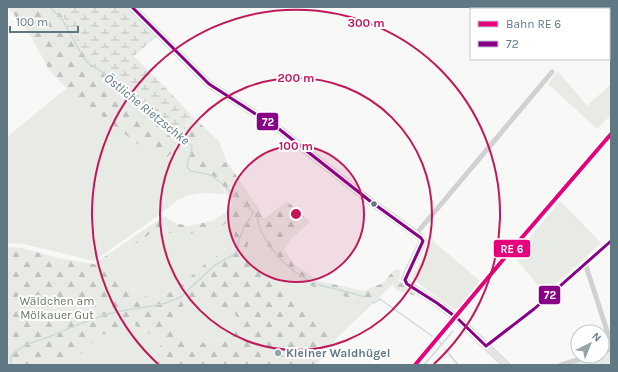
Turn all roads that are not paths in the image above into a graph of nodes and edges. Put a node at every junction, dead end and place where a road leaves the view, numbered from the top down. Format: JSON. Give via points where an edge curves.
{"nodes":[{"id":1,"x":132,"y":7,"type":"edge"},
{"id":2,"x":552,"y":72,"type":"dead end"},
{"id":3,"x":416,"y":234,"type":"junction"},
{"id":4,"x":611,"y":241,"type":"edge"},
{"id":5,"x":585,"y":263,"type":"junction"},
{"id":6,"x":611,"y":343,"type":"edge"},
{"id":7,"x":486,"y":346,"type":"junction"},
{"id":8,"x":506,"y":365,"type":"edge"}],
"edges":[{"from":1,"to":3,"type":"main road","via":[[209,84],[279,129]]},
{"from":2,"to":3,"type":"street"},
{"from":3,"to":7,"type":"main road","via":[[422,241],[405,278],[406,283],[457,318]]},
{"from":4,"to":5,"type":"street"},
{"from":5,"to":6,"type":"street"},
{"from":5,"to":7,"type":"street","via":[[523,318]]},
{"from":7,"to":8,"type":"main road"}]}
